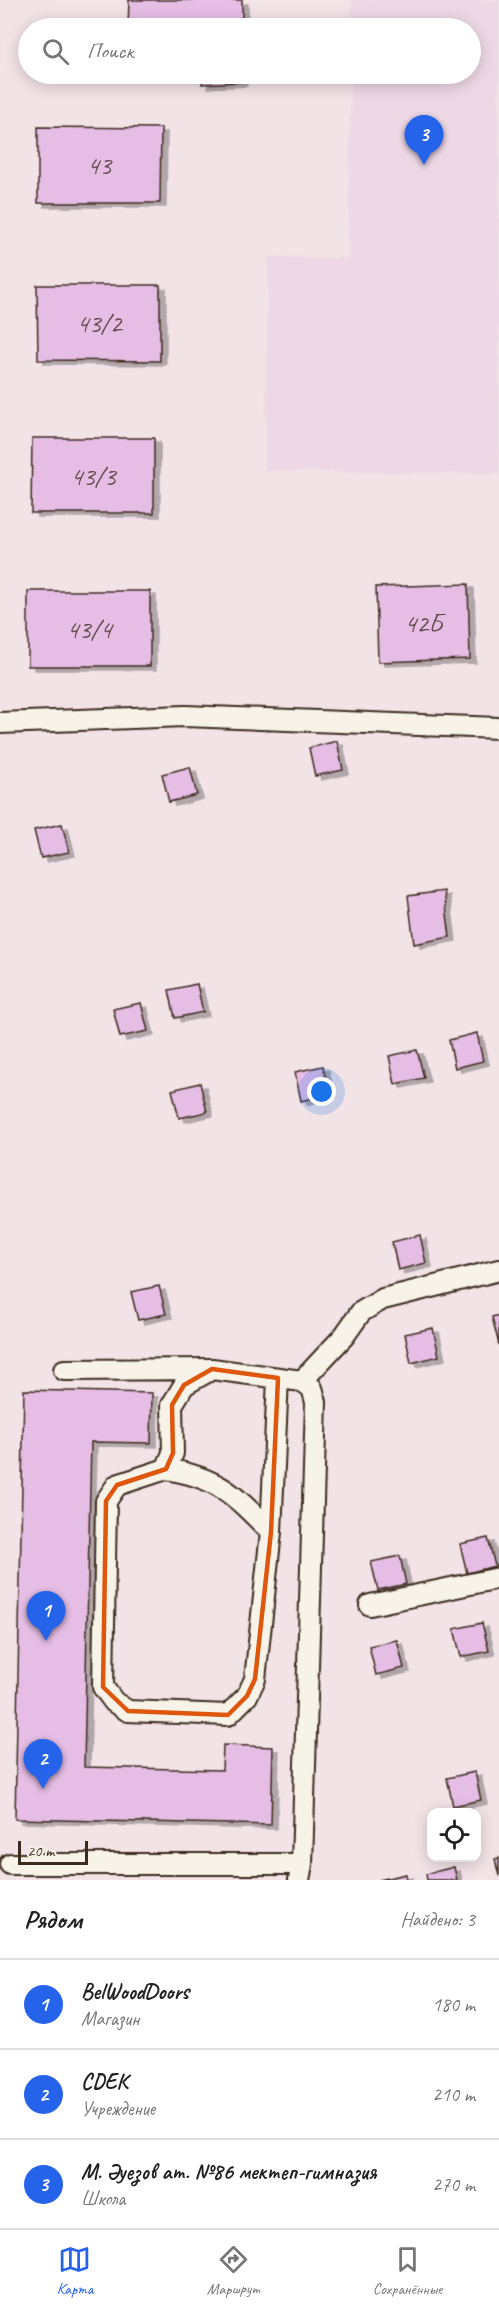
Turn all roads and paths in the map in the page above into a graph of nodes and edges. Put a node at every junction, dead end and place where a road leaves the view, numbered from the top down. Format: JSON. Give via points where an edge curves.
{"nodes":[{"id":1,"x":0,"y":723,"type":"edge"},
{"id":2,"x":499,"y":728,"type":"edge"},
{"id":3,"x":499,"y":1270,"type":"edge"},
{"id":4,"x":212,"y":1369,"type":"junction"},
{"id":5,"x":64,"y":1370,"type":"dead end"},
{"id":6,"x":278,"y":1378,"type":"junction"},
{"id":7,"x":302,"y":1381,"type":"junction"},
{"id":8,"x":166,"y":1469,"type":"junction"},
{"id":9,"x":271,"y":1532,"type":"junction"},
{"id":10,"x":499,"y":1578,"type":"edge"},
{"id":11,"x":370,"y":1605,"type":"dead end"},
{"id":12,"x":10,"y":1864,"type":"dead end"},
{"id":13,"x":300,"y":1872,"type":"edge"}],
"edges":[{"from":1,"to":2,"type":"street","via":[[185,716]]},
{"from":3,"to":7,"type":"street","via":[[383,1299],[361,1312]]},
{"from":4,"to":5,"type":"street"},
{"from":4,"to":6,"type":"street"},
{"from":4,"to":8,"type":"street","via":[[184,1385],[172,1405],[173,1453]]},
{"from":6,"to":7,"type":"street"},
{"from":6,"to":9,"type":"street"},
{"from":7,"to":13,"type":"street","via":[[312,1388],[316,1402]]},
{"from":8,"to":9,"type":"street","via":[[193,1473],[220,1485]]},
{"from":8,"to":9,"type":"street","via":[[117,1485],[106,1501],[103,1687],[114,1702],[128,1711],[228,1715],[247,1696],[255,1679]]},
{"from":10,"to":11,"type":"street"},
{"from":12,"to":13,"type":"street"}]}
